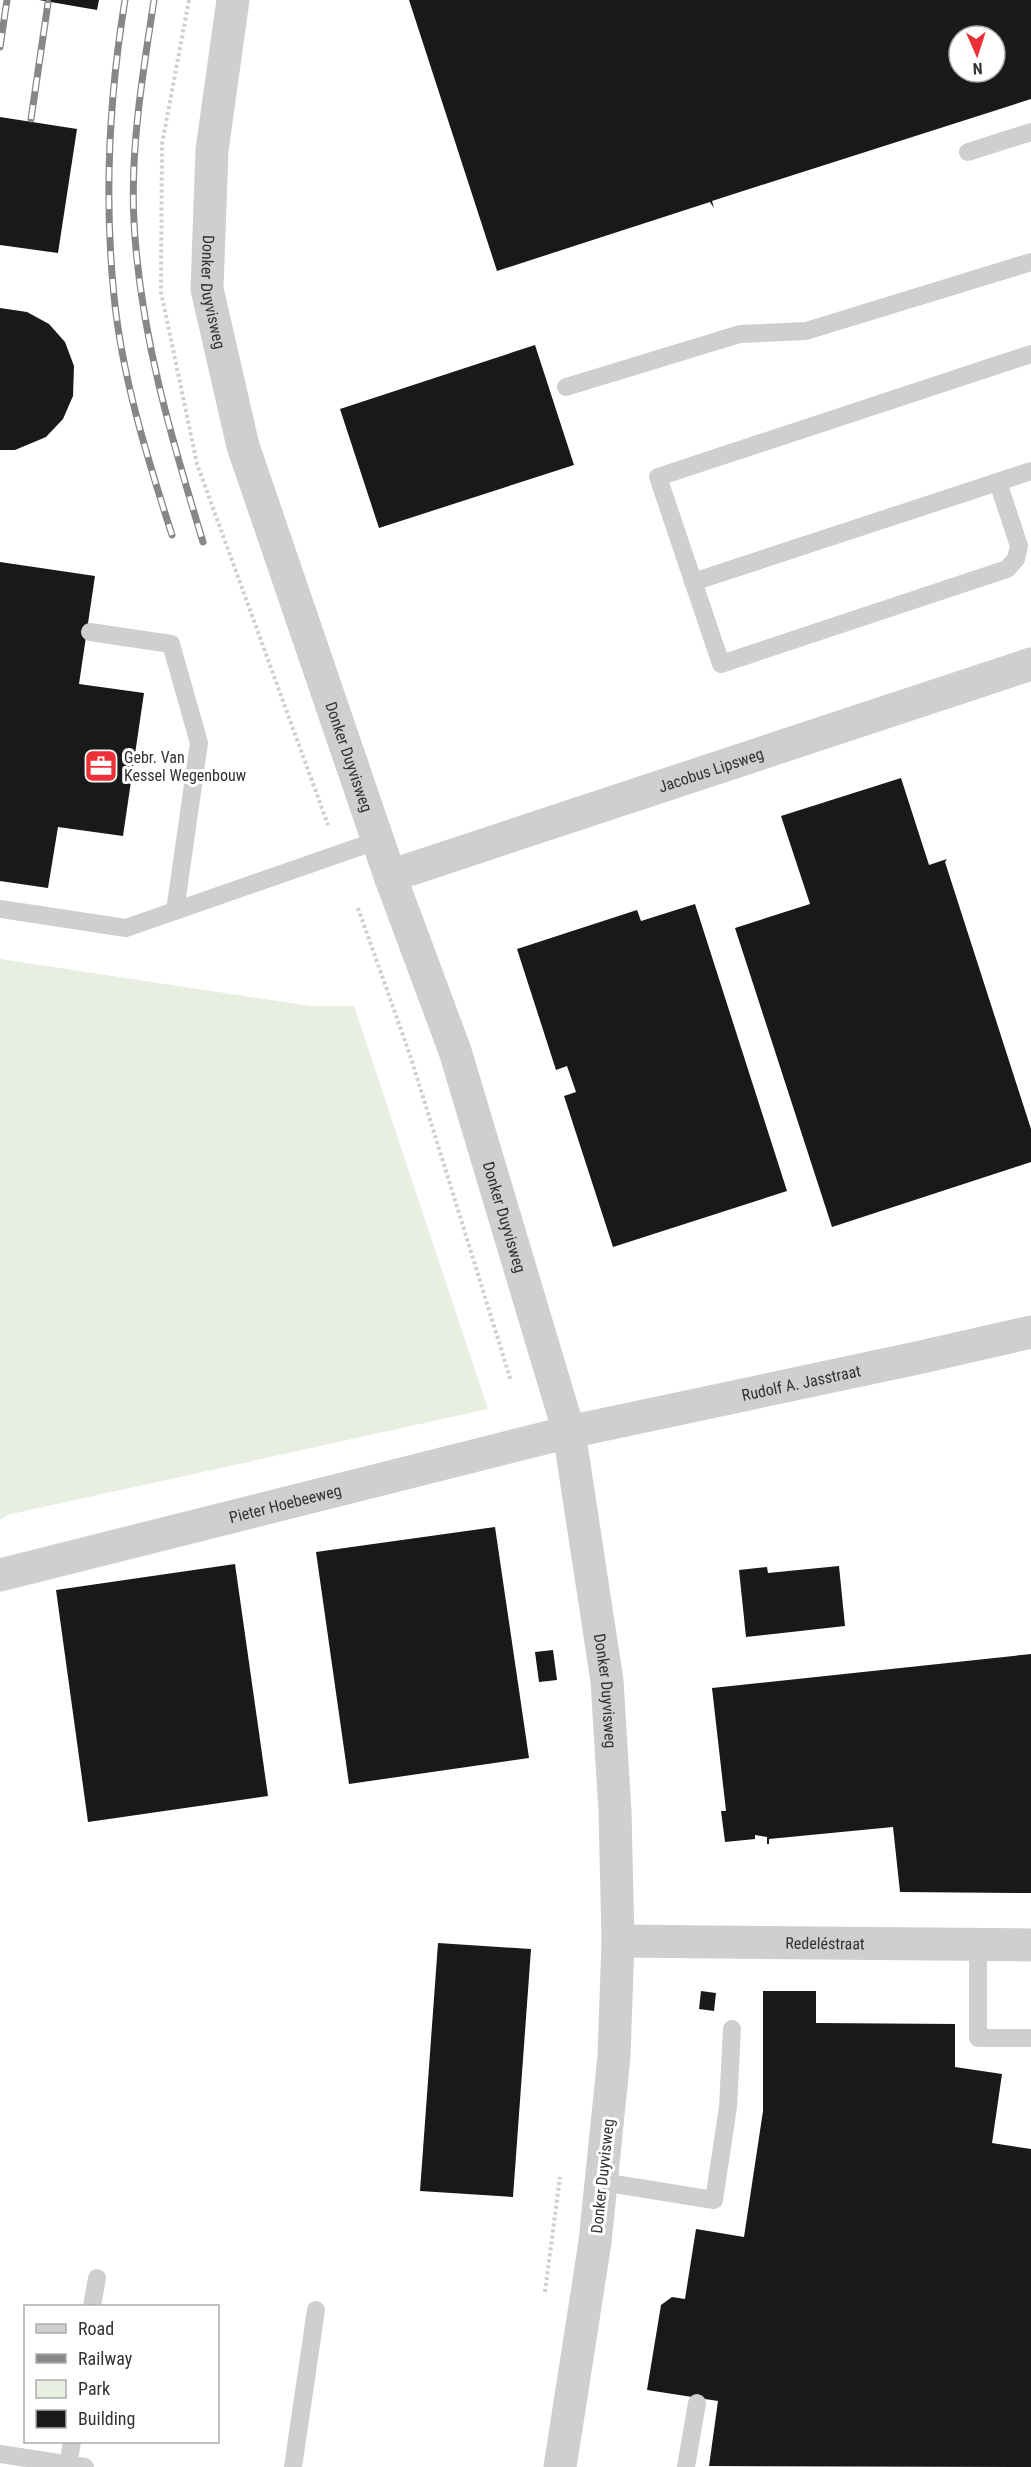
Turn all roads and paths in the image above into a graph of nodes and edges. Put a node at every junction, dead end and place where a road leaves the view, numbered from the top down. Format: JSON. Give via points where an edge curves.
{"nodes":[{"id":1,"x":233,"y":0,"type":"edge"},
{"id":2,"x":1031,"y":132,"type":"edge"},
{"id":3,"x":968,"y":152,"type":"dead end"},
{"id":4,"x":1031,"y":262,"type":"edge"},
{"id":5,"x":1031,"y":354,"type":"edge"},
{"id":6,"x":566,"y":387,"type":"dead end"},
{"id":7,"x":1031,"y":471,"type":"edge"},
{"id":8,"x":998,"y":482,"type":"junction"},
{"id":9,"x":693,"y":582,"type":"junction"},
{"id":10,"x":90,"y":632,"type":"dead end"},
{"id":11,"x":1031,"y":664,"type":"edge"},
{"id":12,"x":379,"y":840,"type":"junction"},
{"id":13,"x":390,"y":876,"type":"junction"},
{"id":14,"x":0,"y":909,"type":"edge"},
{"id":15,"x":175,"y":911,"type":"junction"},
{"id":16,"x":410,"y":1055,"type":"dead end"},
{"id":17,"x":1031,"y":1332,"type":"edge"},
{"id":18,"x":512,"y":1385,"type":"dead end"},
{"id":19,"x":569,"y":1432,"type":"junction"},
{"id":20,"x":0,"y":1575,"type":"edge"},
{"id":21,"x":618,"y":1941,"type":"junction"},
{"id":22,"x":978,"y":1944,"type":"junction"},
{"id":23,"x":1031,"y":1945,"type":"edge"},
{"id":24,"x":732,"y":2029,"type":"dead end"},
{"id":25,"x":1031,"y":2038,"type":"edge"},
{"id":26,"x":560,"y":2176,"type":"dead end"},
{"id":27,"x":602,"y":2182,"type":"junction"},
{"id":28,"x":97,"y":2278,"type":"dead end"},
{"id":29,"x":544,"y":2304,"type":"dead end"},
{"id":30,"x":92,"y":2305,"type":"edge"},
{"id":31,"x":316,"y":2310,"type":"dead end"},
{"id":32,"x":697,"y":2403,"type":"dead end"},
{"id":33,"x":72,"y":2443,"type":"edge"},
{"id":34,"x":0,"y":2454,"type":"edge"},
{"id":35,"x":76,"y":2466,"type":"edge"},
{"id":36,"x":293,"y":2467,"type":"edge"},
{"id":37,"x":560,"y":2467,"type":"edge"},
{"id":38,"x":686,"y":2467,"type":"edge"}],
"edges":[{"from":1,"to":12,"type":"street","name":"Donker Duyvisweg","via":[[212,150],[207,289],[243,446]]},
{"from":2,"to":3,"type":"lane"},
{"from":4,"to":6,"type":"lane","via":[[806,331],[740,334]]},
{"from":5,"to":9,"type":"lane","via":[[658,477]]},
{"from":7,"to":8,"type":"lane"},
{"from":8,"to":9,"type":"lane"},
{"from":8,"to":9,"type":"lane","via":[[1019,546],[1016,559],[1007,569],[743,657],[721,664]]},
{"from":10,"to":15,"type":"lane","via":[[171,644],[198,743]]},
{"from":11,"to":13,"type":"street","name":"Jacobus Lipsweg"},
{"from":12,"to":13,"type":"street","name":"Donker Duyvisweg"},
{"from":12,"to":15,"type":"lane"},
{"from":13,"to":19,"type":"street","name":"Donker Duyvisweg","via":[[455,1051]]},
{"from":14,"to":15,"type":"lane","via":[[126,928]]},
{"from":16,"to":18,"type":"path"},
{"from":17,"to":19,"type":"street","name":"Rudolf A. Jasstraat"},
{"from":19,"to":20,"type":"street","name":"Pieter Hoebeeweg"},
{"from":19,"to":21,"type":"street","name":"Donker Duyvisweg","via":[[607,1681]]},
{"from":21,"to":22,"type":"street","name":"Redeléstraat"},
{"from":21,"to":27,"type":"street","name":"Donker Duyvisweg","via":[[614,2056]]},
{"from":22,"to":23,"type":"street","name":"Redeléstraat"},
{"from":22,"to":25,"type":"lane","via":[[978,2037]]},
{"from":24,"to":27,"type":"lane","via":[[728,2107],[714,2200]]},
{"from":26,"to":29,"type":"path"},
{"from":27,"to":37,"type":"street","name":"Donker Duyvisweg"},
{"from":28,"to":30,"type":"lane"},
{"from":31,"to":36,"type":"lane"},
{"from":32,"to":38,"type":"lane"},
{"from":33,"to":35,"type":"lane"},
{"from":34,"to":35,"type":"lane"}]}
